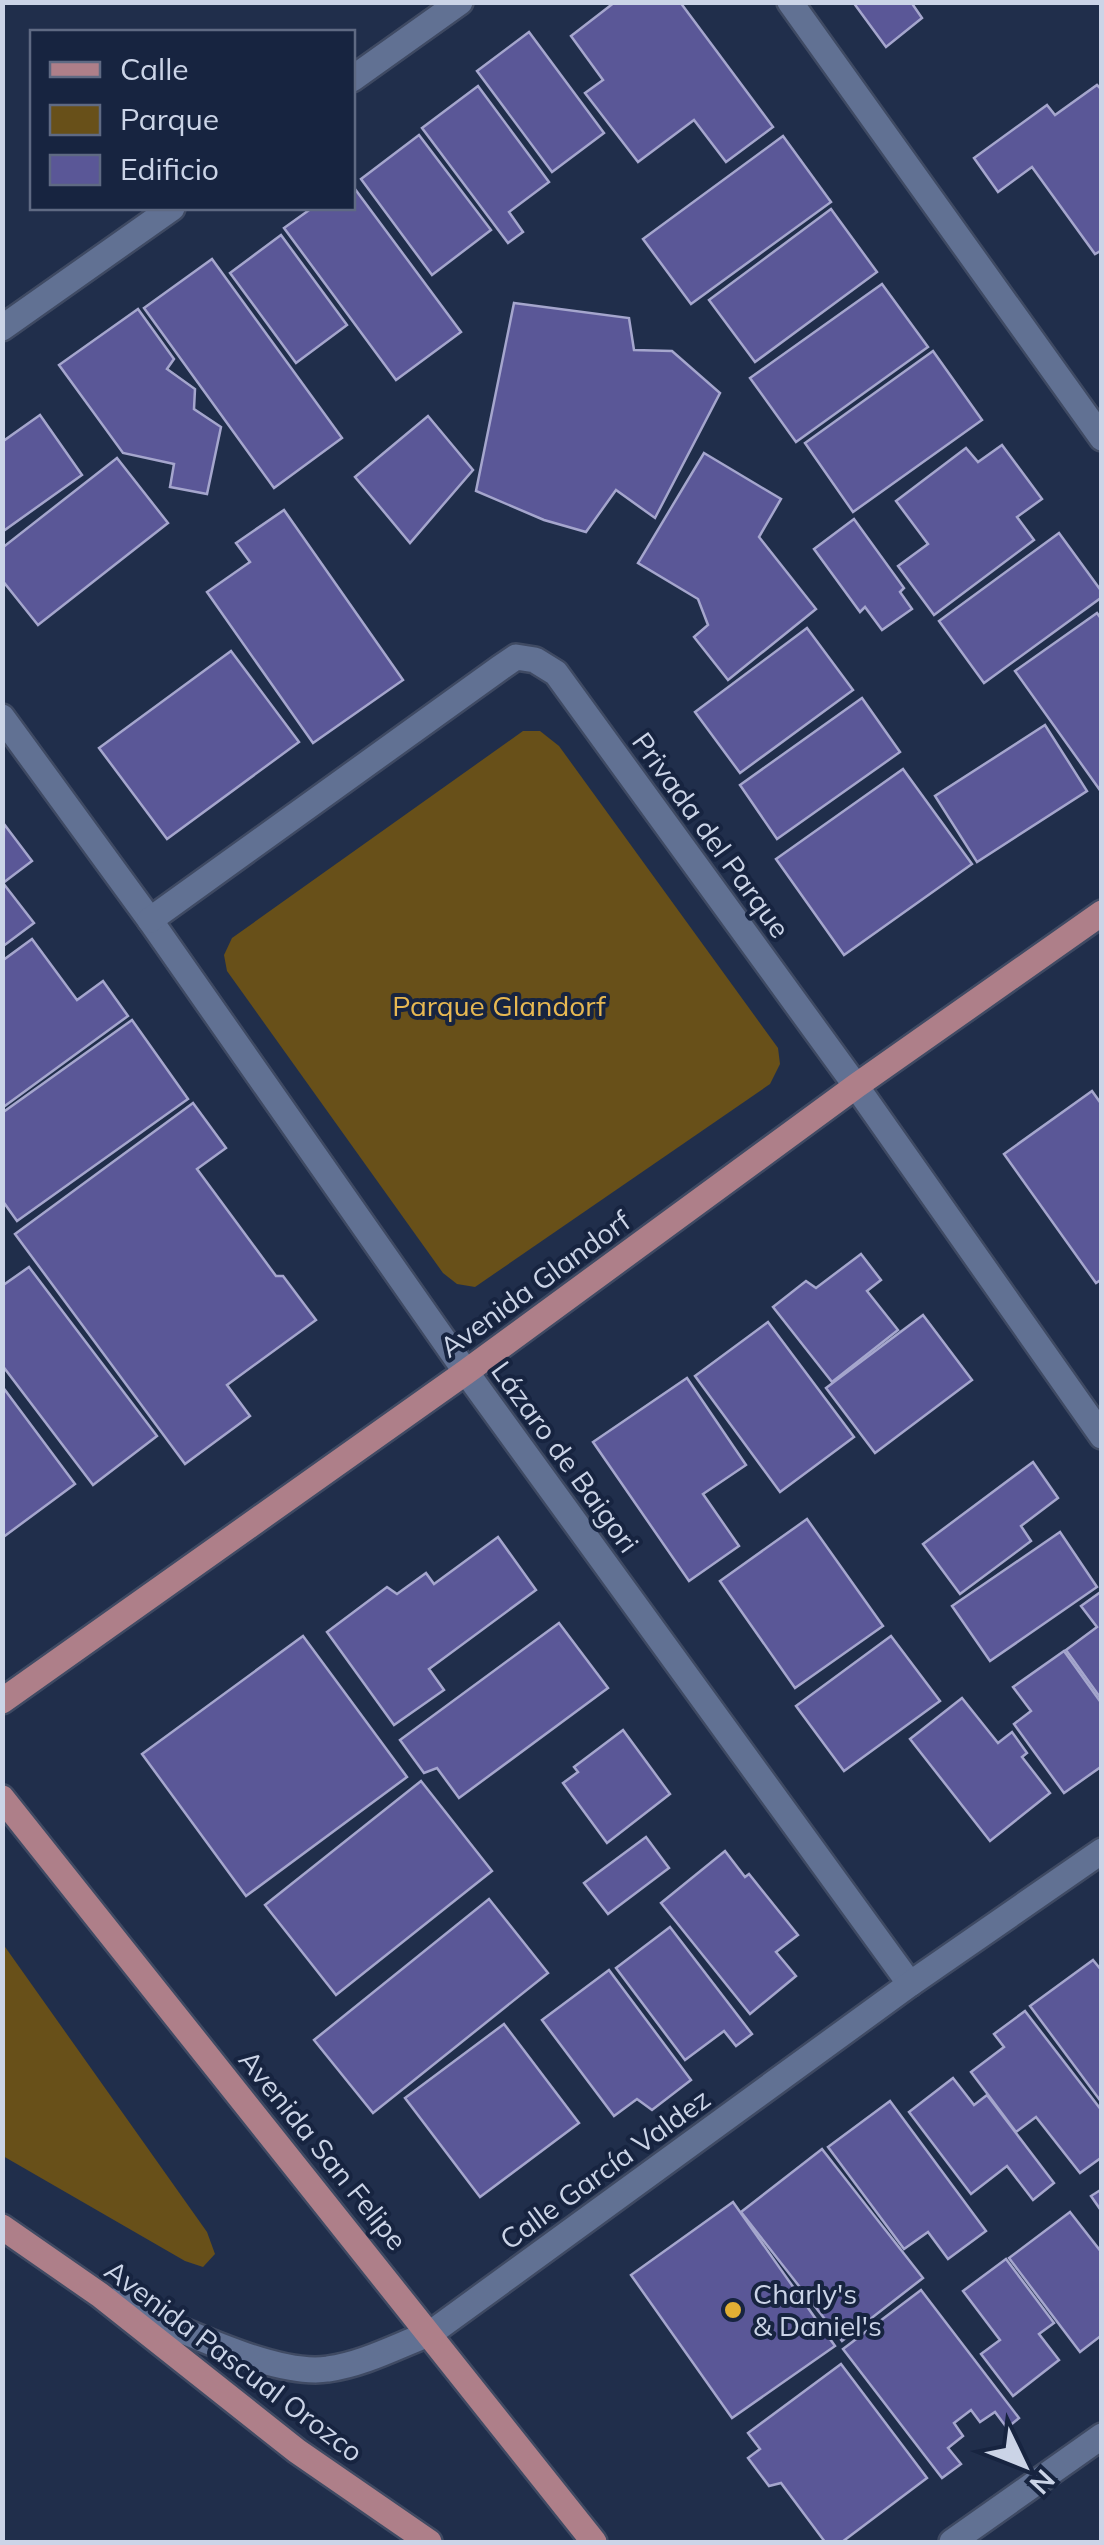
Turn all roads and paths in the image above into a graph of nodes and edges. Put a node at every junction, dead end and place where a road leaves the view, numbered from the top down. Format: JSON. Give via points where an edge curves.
{"nodes":[{"id":1,"x":460,"y":2,"type":"edge"},
{"id":2,"x":790,"y":2,"type":"edge"},
{"id":3,"x":355,"y":77,"type":"edge"},
{"id":4,"x":169,"y":210,"type":"edge"},
{"id":5,"x":2,"y":328,"type":"edge"},
{"id":6,"x":1102,"y":438,"type":"edge"},
{"id":7,"x":2,"y":717,"type":"edge"},
{"id":8,"x":1102,"y":913,"type":"edge"},
{"id":9,"x":150,"y":920,"type":"junction"},
{"id":10,"x":856,"y":1086,"type":"junction"},
{"id":11,"x":466,"y":1372,"type":"junction"},
{"id":12,"x":1102,"y":1436,"type":"edge"},
{"id":13,"x":2,"y":1701,"type":"edge"},
{"id":14,"x":2,"y":1798,"type":"edge"},
{"id":15,"x":1102,"y":1851,"type":"edge"},
{"id":16,"x":910,"y":1984,"type":"junction"},
{"id":17,"x":8,"y":2236,"type":"edge"},
{"id":18,"x":100,"y":2295,"type":"junction"},
{"id":19,"x":431,"y":2333,"type":"junction"},
{"id":20,"x":1102,"y":2436,"type":"edge"},
{"id":21,"x":429,"y":2542,"type":"edge"},
{"id":22,"x":594,"y":2542,"type":"edge"},
{"id":23,"x":952,"y":2542,"type":"edge"}],
"edges":[{"from":1,"to":3,"type":"street"},
{"from":2,"to":6,"type":"street"},
{"from":4,"to":5,"type":"street"},
{"from":7,"to":9,"type":"street","name":"Lázaro de Baigori"},
{"from":8,"to":10,"type":"main road","name":"Avenida Glandorf"},
{"from":9,"to":10,"type":"street","name":"Privada del Parque","via":[[516,657],[535,660],[556,672]]},
{"from":9,"to":11,"type":"street","name":"Lázaro de Baigori"},
{"from":10,"to":11,"type":"main road","name":"Avenida Glandorf"},
{"from":10,"to":12,"type":"street","name":"Privada del Parque"},
{"from":11,"to":13,"type":"main road","name":"Avenida Glandorf"},
{"from":11,"to":16,"type":"street","name":"Lázaro de Baigori"},
{"from":14,"to":19,"type":"main road","name":"Avenida San Felipe"},
{"from":15,"to":16,"type":"street","name":"Calle García Valdez"},
{"from":16,"to":19,"type":"street","name":"Calle García Valdez"},
{"from":17,"to":18,"type":"main road","name":"Avenida Pascual Orozco"},
{"from":18,"to":19,"type":"street","name":"Calle García Valdez","via":[[287,2367],[354,2364]]},
{"from":18,"to":21,"type":"main road","name":"Avenida Pascual Orozco","via":[[297,2451]]},
{"from":19,"to":22,"type":"main road","name":"Avenida San Felipe"},
{"from":20,"to":23,"type":"street"}]}
